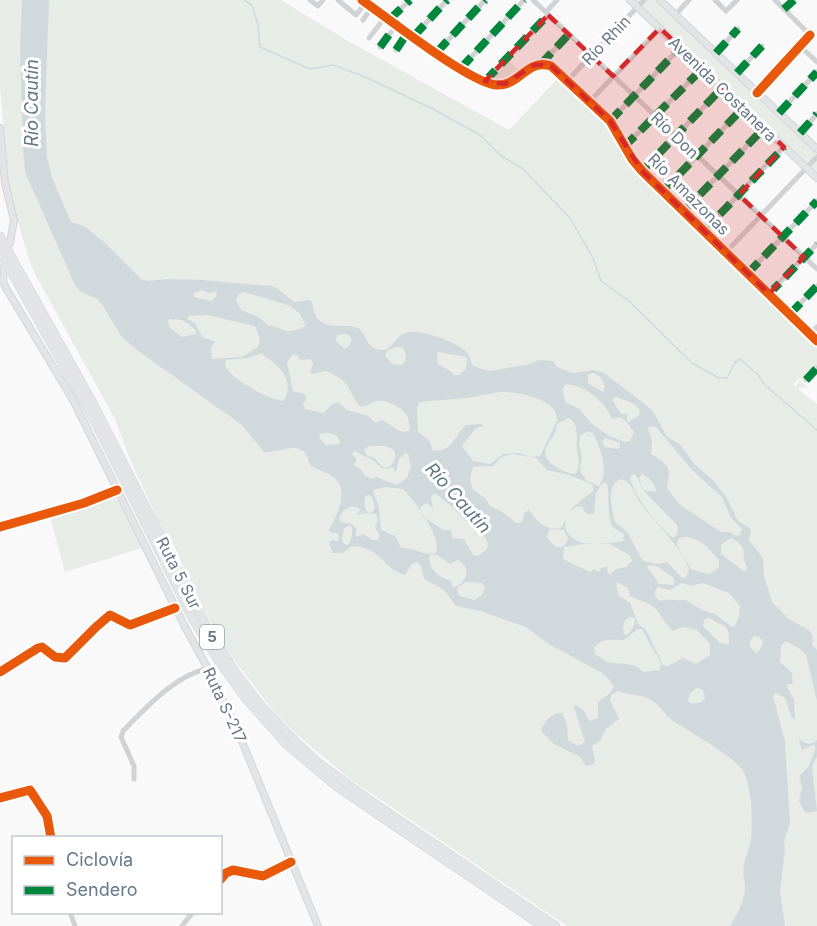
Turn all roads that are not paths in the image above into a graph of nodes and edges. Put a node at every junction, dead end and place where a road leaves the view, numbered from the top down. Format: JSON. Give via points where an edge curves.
{"nodes":[{"id":1,"x":310,"y":0,"type":"edge"},
{"id":2,"x":323,"y":0,"type":"edge"},
{"id":3,"x":338,"y":0,"type":"edge"},
{"id":4,"x":410,"y":0,"type":"edge"},
{"id":5,"x":447,"y":0,"type":"edge"},
{"id":6,"x":485,"y":0,"type":"edge"},
{"id":7,"x":524,"y":0,"type":"edge"},
{"id":8,"x":533,"y":0,"type":"edge"},
{"id":9,"x":557,"y":0,"type":"edge"},
{"id":10,"x":630,"y":0,"type":"edge"},
{"id":11,"x":644,"y":0,"type":"edge"},
{"id":12,"x":660,"y":0,"type":"edge"},
{"id":13,"x":689,"y":0,"type":"edge"},
{"id":14,"x":715,"y":0,"type":"edge"},
{"id":15,"x":737,"y":0,"type":"edge"},
{"id":16,"x":775,"y":0,"type":"edge"},
{"id":17,"x":794,"y":0,"type":"edge"},
{"id":18,"x":364,"y":1,"type":"edge"},
{"id":19,"x":372,"y":7,"type":"junction"},
{"id":20,"x":637,"y":7,"type":"junction"},
{"id":21,"x":784,"y":9,"type":"junction"},
{"id":22,"x":547,"y":14,"type":"junction"},
{"id":23,"x":675,"y":15,"type":"junction"},
{"id":24,"x":388,"y":18,"type":"junction"},
{"id":25,"x":363,"y":20,"type":"dead end"},
{"id":26,"x":397,"y":24,"type":"junction"},
{"id":27,"x":660,"y":28,"type":"junction"},
{"id":28,"x":738,"y":29,"type":"dead end"},
{"id":29,"x":408,"y":32,"type":"junction"},
{"id":30,"x":569,"y":34,"type":"junction"},
{"id":31,"x":810,"y":35,"type":"junction"},
{"id":32,"x":817,"y":35,"type":"edge"},
{"id":33,"x":414,"y":36,"type":"junction"},
{"id":34,"x":369,"y":38,"type":"dead end"},
{"id":35,"x":762,"y":46,"type":"dead end"},
{"id":36,"x":800,"y":46,"type":"junction"},
{"id":37,"x":380,"y":47,"type":"dead end"},
{"id":38,"x":680,"y":48,"type":"junction"},
{"id":39,"x":396,"y":50,"type":"dead end"},
{"id":40,"x":436,"y":52,"type":"junction"},
{"id":41,"x":716,"y":53,"type":"junction"},
{"id":42,"x":592,"y":55,"type":"junction"},
{"id":43,"x":817,"y":62,"type":"edge"},
{"id":44,"x":541,"y":64,"type":"junction"},
{"id":45,"x":460,"y":68,"type":"junction"},
{"id":46,"x":702,"y":69,"type":"junction"},
{"id":47,"x":817,"y":72,"type":"edge"},
{"id":48,"x":737,"y":73,"type":"junction"},
{"id":49,"x":614,"y":76,"type":"junction"},
{"id":50,"x":485,"y":81,"type":"junction"},
{"id":51,"x":567,"y":81,"type":"junction"},
{"id":52,"x":722,"y":88,"type":"junction"},
{"id":53,"x":758,"y":93,"type":"junction"},
{"id":54,"x":634,"y":96,"type":"junction"},
{"id":55,"x":589,"y":102,"type":"junction"},
{"id":56,"x":743,"y":108,"type":"junction"},
{"id":57,"x":779,"y":113,"type":"junction"},
{"id":58,"x":817,"y":114,"type":"edge"},
{"id":59,"x":655,"y":116,"type":"junction"},
{"id":60,"x":610,"y":121,"type":"junction"},
{"id":61,"x":0,"y":128,"type":"edge"},
{"id":62,"x":764,"y":128,"type":"junction"},
{"id":63,"x":800,"y":133,"type":"junction"},
{"id":64,"x":676,"y":136,"type":"junction"},
{"id":65,"x":624,"y":147,"type":"junction"},
{"id":66,"x":784,"y":147,"type":"junction"},
{"id":67,"x":817,"y":149,"type":"edge"},
{"id":68,"x":697,"y":156,"type":"junction"},
{"id":69,"x":817,"y":157,"type":"edge"},
{"id":70,"x":806,"y":168,"type":"junction"},
{"id":71,"x":642,"y":171,"type":"junction"},
{"id":72,"x":718,"y":175,"type":"junction"},
{"id":73,"x":817,"y":178,"type":"edge"},
{"id":74,"x":663,"y":191,"type":"junction"},
{"id":75,"x":739,"y":195,"type":"junction"},
{"id":76,"x":817,"y":201,"type":"edge"},
{"id":77,"x":684,"y":211,"type":"junction"},
{"id":78,"x":760,"y":216,"type":"junction"},
{"id":79,"x":704,"y":231,"type":"junction"},
{"id":80,"x":0,"y":236,"type":"edge"},
{"id":81,"x":783,"y":237,"type":"junction"},
{"id":82,"x":10,"y":243,"type":"dead end"},
{"id":83,"x":817,"y":244,"type":"edge"},
{"id":84,"x":0,"y":252,"type":"edge"},
{"id":85,"x":726,"y":252,"type":"junction"},
{"id":86,"x":804,"y":257,"type":"junction"},
{"id":87,"x":4,"y":267,"type":"dead end"},
{"id":88,"x":817,"y":269,"type":"edge"},
{"id":89,"x":748,"y":273,"type":"junction"},
{"id":90,"x":2,"y":280,"type":"edge"},
{"id":91,"x":817,"y":286,"type":"edge"},
{"id":92,"x":769,"y":294,"type":"junction"},
{"id":93,"x":790,"y":314,"type":"junction"},
{"id":94,"x":817,"y":327,"type":"edge"},
{"id":95,"x":810,"y":334,"type":"junction"},
{"id":96,"x":817,"y":341,"type":"edge"},
{"id":97,"x":817,"y":368,"type":"edge"},
{"id":98,"x":806,"y":380,"type":"dead end"},
{"id":99,"x":117,"y":490,"type":"junction"},
{"id":100,"x":0,"y":527,"type":"edge"},
{"id":101,"x":176,"y":608,"type":"junction"},
{"id":102,"x":208,"y":668,"type":"junction"},
{"id":103,"x":0,"y":672,"type":"edge"},
{"id":104,"x":134,"y":779,"type":"dead end"},
{"id":105,"x":0,"y":798,"type":"edge"},
{"id":106,"x":51,"y":836,"type":"edge"},
{"id":107,"x":291,"y":862,"type":"junction"},
{"id":108,"x":222,"y":878,"type":"edge"},
{"id":109,"x":191,"y":914,"type":"edge"},
{"id":110,"x":182,"y":926,"type":"edge"},
{"id":111,"x":318,"y":926,"type":"edge"},
{"id":112,"x":542,"y":926,"type":"edge"},
{"id":113,"x":556,"y":926,"type":"edge"}],
"edges":[{"from":1,"to":2,"type":"street","via":[[318,6]]},
{"from":3,"to":18,"type":"street","via":[[356,15]]},
{"from":4,"to":24,"type":"street"},
{"from":5,"to":33,"type":"street"},
{"from":6,"to":40,"type":"street"},
{"from":7,"to":45,"type":"street"},
{"from":8,"to":22,"type":"street","name":"Río Don"},
{"from":9,"to":22,"type":"street"},
{"from":10,"to":20,"type":"main road","name":"Avenida Costanera"},
{"from":11,"to":20,"type":"street","name":"Río Rhin"},
{"from":12,"to":23,"type":"main road","name":"Avenida Costanera"},
{"from":13,"to":23,"type":"street"},
{"from":14,"to":15,"type":"street","via":[[726,12]]},
{"from":16,"to":21,"type":"street"},
{"from":17,"to":21,"type":"street"},
{"from":18,"to":19,"type":"street"},
{"from":19,"to":24,"type":"street"},
{"from":19,"to":25,"type":"street"},
{"from":20,"to":27,"type":"main road","name":"Avenida Costanera"},
{"from":20,"to":42,"type":"street","name":"Río Rhin"},
{"from":21,"to":31,"type":"street"},
{"from":22,"to":30,"type":"street","name":"Río Don"},
{"from":22,"to":50,"type":"street"},
{"from":23,"to":41,"type":"main road","name":"Avenida Costanera"},
{"from":24,"to":26,"type":"street"},
{"from":24,"to":34,"type":"street"},
{"from":26,"to":29,"type":"street"},
{"from":26,"to":37,"type":"street"},
{"from":27,"to":38,"type":"main road","name":"Avenida Costanera"},
{"from":27,"to":49,"type":"street"},
{"from":28,"to":41,"type":"street"},
{"from":29,"to":33,"type":"street"},
{"from":29,"to":39,"type":"street"},
{"from":30,"to":42,"type":"street","name":"Río Don"},
{"from":30,"to":44,"type":"street"},
{"from":31,"to":32,"type":"street"},
{"from":31,"to":36,"type":"street"},
{"from":33,"to":40,"type":"street"},
{"from":35,"to":48,"type":"street"},
{"from":36,"to":43,"type":"street"},
{"from":36,"to":53,"type":"street"},
{"from":38,"to":46,"type":"main road","name":"Avenida Costanera"},
{"from":38,"to":54,"type":"street"},
{"from":40,"to":45,"type":"street"},
{"from":41,"to":48,"type":"main road","name":"Avenida Costanera"},
{"from":42,"to":49,"type":"street","name":"Río Don"},
{"from":42,"to":51,"type":"street","name":"Río Rhin"},
{"from":44,"to":50,"type":"street","via":[[505,84]]},
{"from":44,"to":51,"type":"street","name":"Río Amazonas","via":[[551,66]]},
{"from":45,"to":50,"type":"street"},
{"from":46,"to":52,"type":"main road","name":"Avenida Costanera"},
{"from":46,"to":59,"type":"street"},
{"from":47,"to":57,"type":"street"},
{"from":48,"to":53,"type":"main road","name":"Avenida Costanera"},
{"from":49,"to":54,"type":"street","name":"Río Don"},
{"from":49,"to":55,"type":"street"},
{"from":51,"to":55,"type":"street","name":"Río Amazonas"},
{"from":52,"to":56,"type":"main road","name":"Avenida Costanera"},
{"from":52,"to":64,"type":"street"},
{"from":53,"to":57,"type":"main road","name":"Avenida Costanera"},
{"from":54,"to":59,"type":"street","name":"Río Don"},
{"from":54,"to":60,"type":"street"},
{"from":55,"to":60,"type":"street","name":"Río Amazonas"},
{"from":56,"to":62,"type":"main road","name":"Avenida Costanera"},
{"from":56,"to":68,"type":"street"},
{"from":57,"to":63,"type":"main road","name":"Avenida Costanera"},
{"from":58,"to":63,"type":"street"},
{"from":59,"to":64,"type":"street","name":"Río Don"},
{"from":59,"to":65,"type":"street"},
{"from":60,"to":65,"type":"street","name":"Río Amazonas"},
{"from":61,"to":82,"type":"main road","via":[[5,183],[14,220]]},
{"from":62,"to":66,"type":"main road","name":"Avenida Costanera"},
{"from":62,"to":72,"type":"street"},
{"from":63,"to":67,"type":"main road","name":"Avenida Costanera"},
{"from":64,"to":68,"type":"street","name":"Río Don"},
{"from":64,"to":71,"type":"street"},
{"from":65,"to":71,"type":"street","name":"Río Amazonas"},
{"from":66,"to":70,"type":"main road","name":"Avenida Costanera"},
{"from":66,"to":75,"type":"street"},
{"from":68,"to":72,"type":"street","name":"Río Don"},
{"from":68,"to":74,"type":"street"},
{"from":69,"to":70,"type":"street"},
{"from":70,"to":73,"type":"main road","name":"Avenida Costanera"},
{"from":70,"to":78,"type":"street"},
{"from":71,"to":74,"type":"street","name":"Río Amazonas"},
{"from":72,"to":75,"type":"street","name":"Río Don"},
{"from":72,"to":77,"type":"street"},
{"from":74,"to":77,"type":"street","name":"Río Amazonas"},
{"from":75,"to":78,"type":"street","name":"Río Don"},
{"from":75,"to":79,"type":"street"},
{"from":76,"to":81,"type":"street"},
{"from":77,"to":79,"type":"street","name":"Río Amazonas"},
{"from":78,"to":81,"type":"street","name":"Río Don"},
{"from":78,"to":85,"type":"street"},
{"from":79,"to":85,"type":"street","name":"Río Amazonas"},
{"from":80,"to":113,"type":"highway","name":"Ruta 5 Sur","number":"5","via":[[83,383],[208,631],[247,688],[296,742],[334,776]]},
{"from":81,"to":86,"type":"street","name":"Río Don"},
{"from":81,"to":89,"type":"street"},
{"from":83,"to":86,"type":"street"},
{"from":84,"to":112,"type":"highway","name":"Ruta 5 Sur","number":"5","via":[[96,424],[192,618],[245,698],[286,744],[337,787]]},
{"from":85,"to":89,"type":"street","name":"Río Amazonas"},
{"from":86,"to":88,"type":"street","name":"Río Don"},
{"from":86,"to":92,"type":"street"},
{"from":87,"to":90,"type":"main road","name":"Ruta S-217"},
{"from":89,"to":92,"type":"street","name":"Río Amazonas"},
{"from":90,"to":99,"type":"main road","name":"Ruta S-217","via":[[73,400]]},
{"from":91,"to":93,"type":"street"},
{"from":92,"to":93,"type":"street","name":"Río Amazonas"},
{"from":93,"to":95,"type":"street","name":"Río Amazonas"},
{"from":94,"to":95,"type":"street"},
{"from":95,"to":96,"type":"street","name":"Río Amazonas"},
{"from":97,"to":98,"type":"street"},
{"from":99,"to":100,"type":"street"},
{"from":99,"to":101,"type":"main road","name":"Ruta S-217"},
{"from":101,"to":102,"type":"main road","name":"Ruta S-217"},
{"from":101,"to":103,"type":"street","via":[[130,625],[110,615],[65,658],[55,657],[42,647]]},
{"from":102,"to":104,"type":"street","via":[[198,670],[166,691],[123,731],[121,737],[134,766]]},
{"from":102,"to":107,"type":"main road","name":"Ruta S-217"},
{"from":105,"to":106,"type":"street","via":[[30,790],[46,816]]},
{"from":107,"to":108,"type":"street","via":[[263,876],[233,870]]},
{"from":107,"to":111,"type":"main road","name":"Ruta S-217"},
{"from":109,"to":110,"type":"street"}]}
